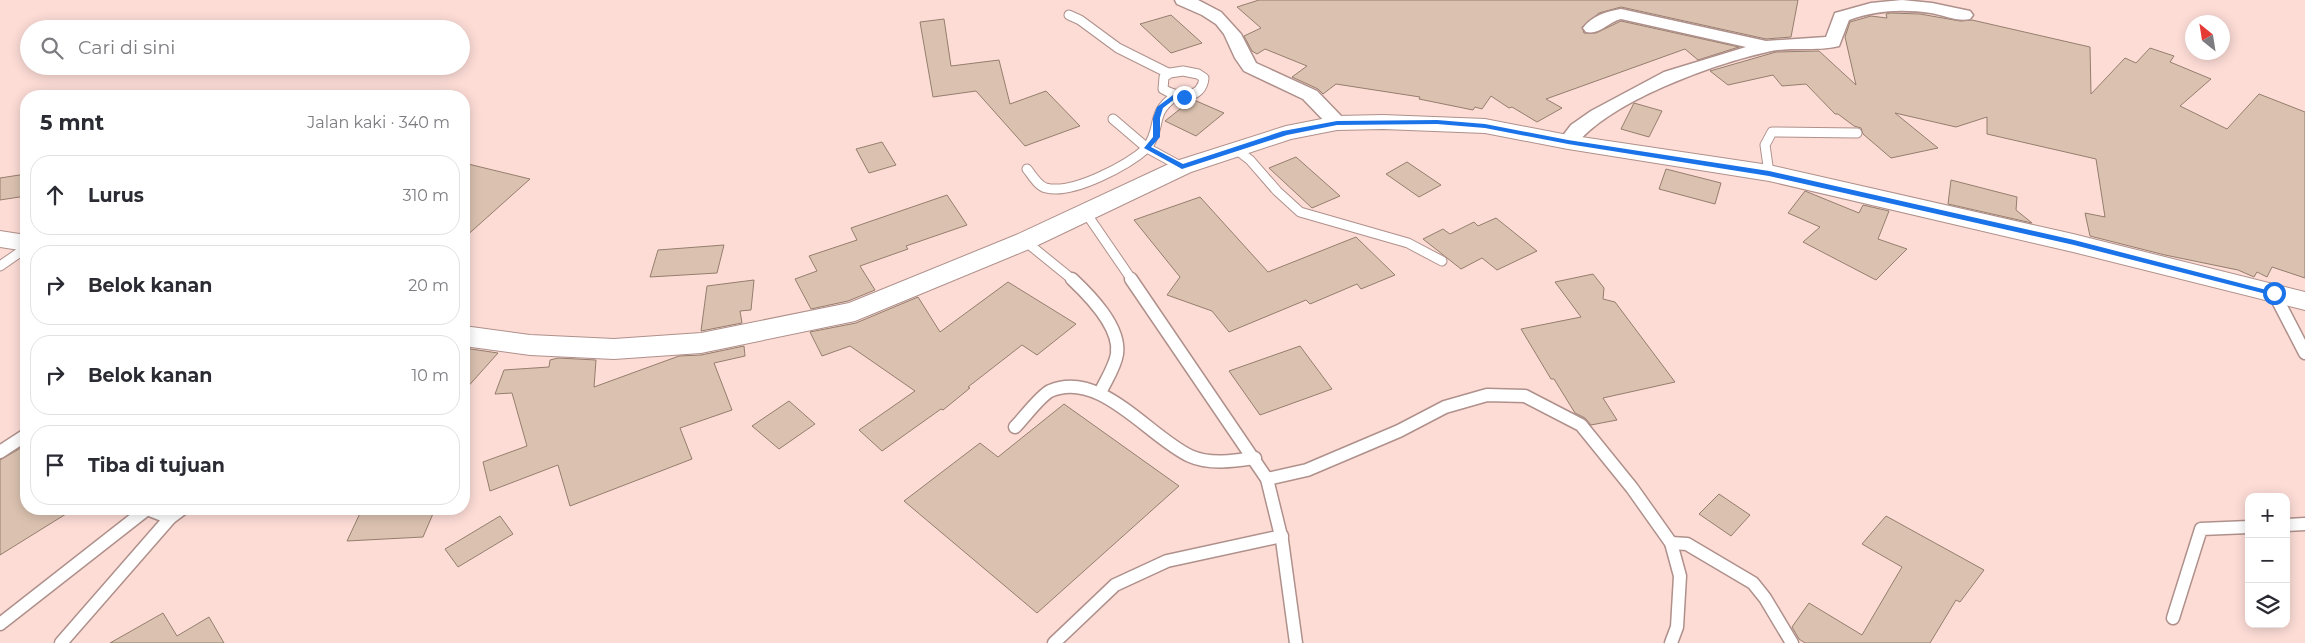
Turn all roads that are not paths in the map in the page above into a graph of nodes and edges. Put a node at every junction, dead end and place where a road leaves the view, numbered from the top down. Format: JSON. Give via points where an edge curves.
{"nodes":[{"id":1,"x":1183,"y":0,"type":"edge"},
{"id":2,"x":1964,"y":14,"type":"dead end"},
{"id":3,"x":1069,"y":15,"type":"dead end"},
{"id":4,"x":1592,"y":28,"type":"dead end"},
{"id":5,"x":1766,"y":46,"type":"junction"},
{"id":6,"x":1168,"y":73,"type":"junction"},
{"id":7,"x":1175,"y":96,"type":"junction"},
{"id":8,"x":1113,"y":119,"type":"dead end"},
{"id":9,"x":1337,"y":123,"type":"junction"},
{"id":10,"x":1857,"y":133,"type":"dead end"},
{"id":11,"x":1568,"y":142,"type":"junction"},
{"id":12,"x":1147,"y":148,"type":"junction"},
{"id":13,"x":1237,"y":150,"type":"junction"},
{"id":14,"x":1182,"y":167,"type":"junction"},
{"id":15,"x":1027,"y":169,"type":"dead end"},
{"id":16,"x":1769,"y":173,"type":"junction"},
{"id":17,"x":1086,"y":213,"type":"junction"},
{"id":18,"x":0,"y":238,"type":"edge"},
{"id":19,"x":1025,"y":241,"type":"junction"},
{"id":20,"x":20,"y":242,"type":"edge"},
{"id":21,"x":20,"y":252,"type":"edge"},
{"id":22,"x":1442,"y":261,"type":"dead end"},
{"id":23,"x":0,"y":266,"type":"edge"},
{"id":24,"x":2274,"y":293,"type":"junction"},
{"id":25,"x":2305,"y":301,"type":"edge"},
{"id":26,"x":470,"y":337,"type":"edge"},
{"id":27,"x":2305,"y":353,"type":"edge"},
{"id":28,"x":1100,"y":393,"type":"junction"},
{"id":29,"x":1015,"y":427,"type":"dead end"},
{"id":30,"x":20,"y":439,"type":"edge"},
{"id":31,"x":0,"y":452,"type":"edge"},
{"id":32,"x":1255,"y":458,"type":"junction"},
{"id":33,"x":1267,"y":479,"type":"junction"},
{"id":34,"x":139,"y":515,"type":"edge"},
{"id":35,"x":162,"y":515,"type":"edge"},
{"id":36,"x":174,"y":515,"type":"edge"},
{"id":37,"x":170,"y":518,"type":"junction"},
{"id":38,"x":2305,"y":524,"type":"edge"},
{"id":39,"x":2290,"y":525,"type":"edge"},
{"id":40,"x":2245,"y":527,"type":"edge"},
{"id":41,"x":1282,"y":536,"type":"junction"},
{"id":42,"x":1671,"y":543,"type":"junction"},
{"id":43,"x":2174,"y":618,"type":"dead end"},
{"id":44,"x":0,"y":624,"type":"edge"},
{"id":45,"x":61,"y":643,"type":"edge"},
{"id":46,"x":1054,"y":643,"type":"edge"},
{"id":47,"x":1296,"y":643,"type":"edge"},
{"id":48,"x":1672,"y":643,"type":"edge"},
{"id":49,"x":1792,"y":643,"type":"edge"}],
"edges":[{"from":1,"to":9,"type":"street","via":[[1206,8],[1225,23],[1238,44],[1242,60],[1250,67],[1310,95]]},
{"from":2,"to":5,"type":"street","via":[[1901,2],[1883,3],[1841,17],[1833,42]]},
{"from":3,"to":6,"type":"lane","via":[[1118,48]]},
{"from":4,"to":5,"type":"street","via":[[1610,16],[1621,14]]},
{"from":5,"to":11,"type":"street","via":[[1670,76],[1598,115]]},
{"from":6,"to":7,"type":"lane","via":[[1161,84],[1166,92]]},
{"from":6,"to":7,"type":"lane","via":[[1191,72],[1204,78],[1198,93]]},
{"from":7,"to":12,"type":"lane","via":[[1157,112],[1156,137]]},
{"from":8,"to":12,"type":"lane"},
{"from":9,"to":11,"type":"street","via":[[1437,122],[1485,126]]},
{"from":9,"to":13,"type":"street","via":[[1286,133]]},
{"from":10,"to":16,"type":"lane","via":[[1772,132],[1765,141]]},
{"from":11,"to":16,"type":"street"},
{"from":12,"to":14,"type":"lane"},
{"from":12,"to":15,"type":"lane","via":[[1120,168],[1062,188],[1040,185]]},
{"from":13,"to":14,"type":"street"},
{"from":13,"to":22,"type":"lane","via":[[1300,212],[1408,243]]},
{"from":14,"to":17,"type":"street"},
{"from":16,"to":24,"type":"street","via":[[2055,238]]},
{"from":17,"to":19,"type":"street"},
{"from":17,"to":32,"type":"lane"},
{"from":18,"to":20,"type":"street"},
{"from":19,"to":26,"type":"street","via":[[856,311],[710,341],[614,349],[530,346]]},
{"from":19,"to":28,"type":"lane","via":[[1080,286],[1110,325],[1118,352]]},
{"from":21,"to":23,"type":"lane"},
{"from":24,"to":25,"type":"street"},
{"from":24,"to":27,"type":"lane"},
{"from":28,"to":29,"type":"lane","via":[[1079,387],[1048,392]]},
{"from":28,"to":32,"type":"lane","via":[[1190,456],[1215,462]]},
{"from":30,"to":31,"type":"lane"},
{"from":32,"to":33,"type":"lane"},
{"from":33,"to":41,"type":"lane","via":[[1276,502]]},
{"from":33,"to":42,"type":"lane","via":[[1308,470],[1399,431],[1445,407],[1487,395],[1525,396],[1581,425]]},
{"from":34,"to":44,"type":"lane"},
{"from":35,"to":37,"type":"lane"},
{"from":36,"to":37,"type":"lane"},
{"from":37,"to":45,"type":"lane"},
{"from":38,"to":39,"type":"lane"},
{"from":40,"to":43,"type":"lane","via":[[2201,529]]},
{"from":41,"to":46,"type":"lane","via":[[1167,561],[1115,585]]},
{"from":41,"to":47,"type":"lane"},
{"from":42,"to":48,"type":"lane","via":[[1680,576],[1677,627]]},
{"from":42,"to":49,"type":"lane","via":[[1687,544],[1753,583]]}]}
